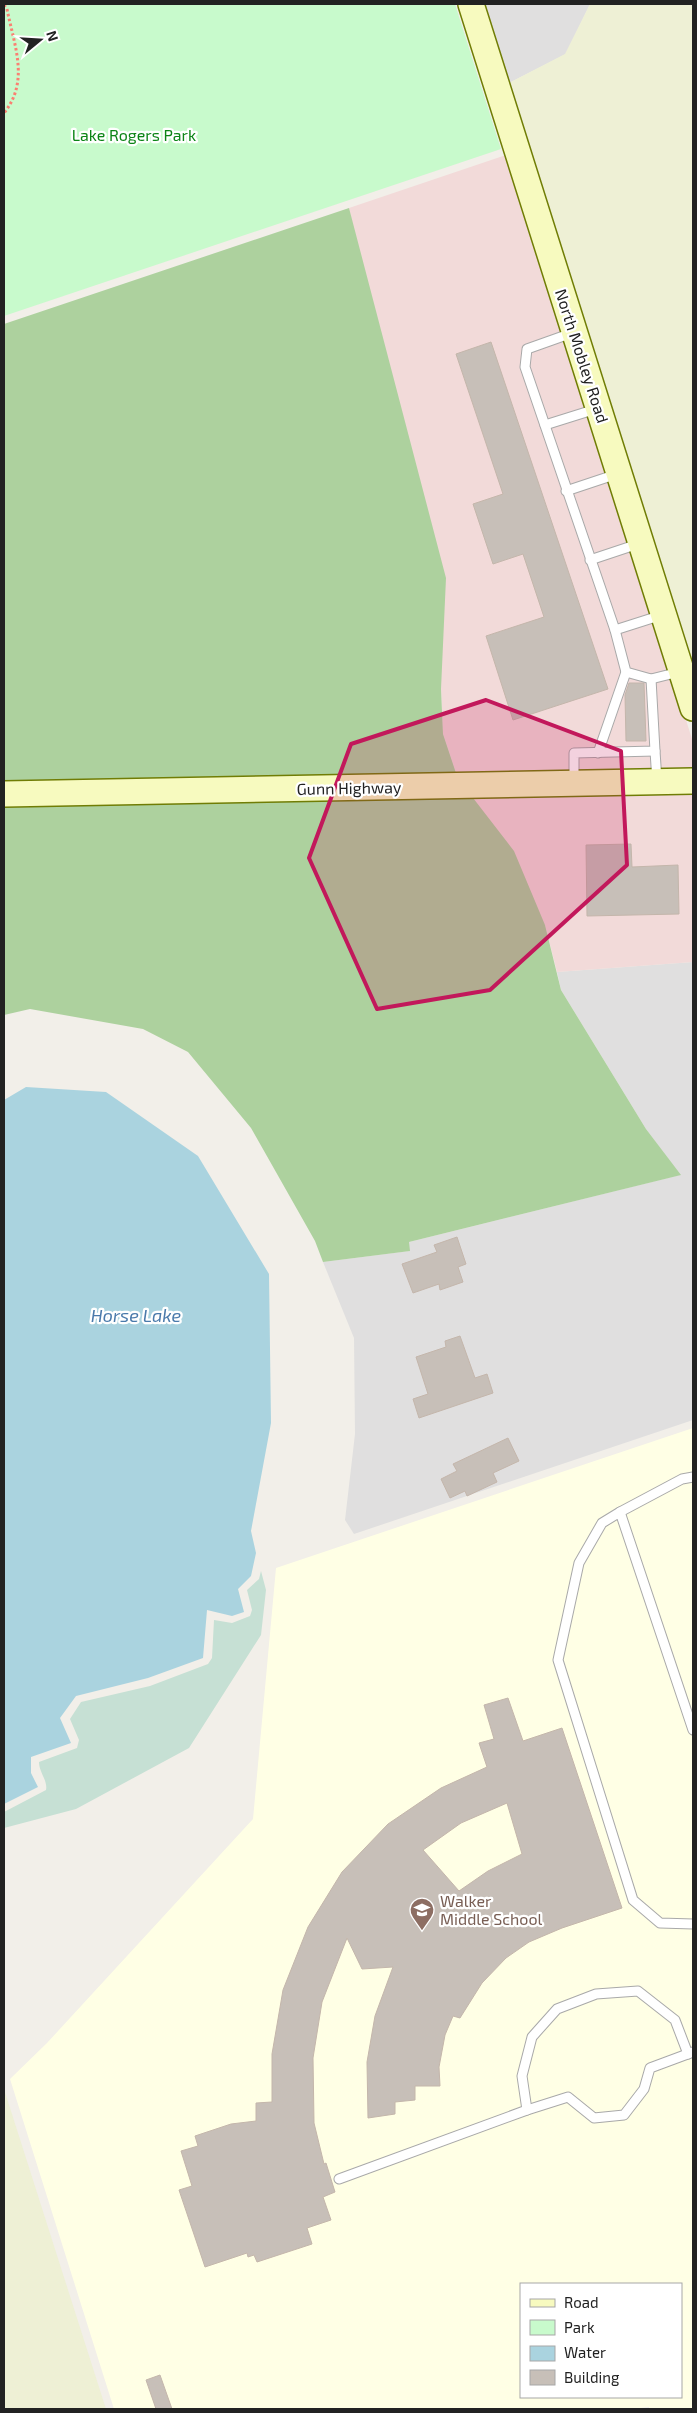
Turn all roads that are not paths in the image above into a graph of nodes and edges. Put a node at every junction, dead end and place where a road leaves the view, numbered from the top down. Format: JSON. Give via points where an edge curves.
{"nodes":[{"id":1,"x":471,"y":4,"type":"edge"},
{"id":2,"x":575,"y":332,"type":"junction"},
{"id":3,"x":599,"y":408,"type":"junction"},
{"id":4,"x":545,"y":425,"type":"junction"},
{"id":5,"x":619,"y":473,"type":"junction"},
{"id":6,"x":566,"y":492,"type":"junction"},
{"id":7,"x":641,"y":543,"type":"junction"},
{"id":8,"x":590,"y":560,"type":"junction"},
{"id":9,"x":664,"y":614,"type":"junction"},
{"id":10,"x":615,"y":630,"type":"junction"},
{"id":11,"x":682,"y":671,"type":"junction"},
{"id":12,"x":626,"y":672,"type":"junction"},
{"id":13,"x":651,"y":679,"type":"junction"},
{"id":14,"x":693,"y":708,"type":"edge"},
{"id":15,"x":655,"y":751,"type":"junction"},
{"id":16,"x":598,"y":753,"type":"junction"},
{"id":17,"x":693,"y":781,"type":"edge"},
{"id":18,"x":657,"y":782,"type":"junction"},
{"id":19,"x":574,"y":783,"type":"junction"},
{"id":20,"x":4,"y":794,"type":"edge"},
{"id":21,"x":693,"y":1477,"type":"edge"},
{"id":22,"x":620,"y":1512,"type":"junction"},
{"id":23,"x":693,"y":1730,"type":"edge"},
{"id":24,"x":693,"y":1924,"type":"edge"},
{"id":25,"x":691,"y":2053,"type":"edge"},
{"id":26,"x":527,"y":2110,"type":"junction"},
{"id":27,"x":339,"y":2179,"type":"dead end"}],
"edges":[{"from":1,"to":2,"type":"street","name":"North Mobley Road"},
{"from":2,"to":3,"type":"street","name":"North Mobley Road"},
{"from":2,"to":4,"type":"lane","via":[[527,349],[525,367]]},
{"from":3,"to":4,"type":"lane"},
{"from":3,"to":5,"type":"street","name":"North Mobley Road"},
{"from":4,"to":6,"type":"lane"},
{"from":5,"to":6,"type":"lane"},
{"from":5,"to":7,"type":"street","name":"North Mobley Road"},
{"from":6,"to":8,"type":"lane"},
{"from":7,"to":8,"type":"lane"},
{"from":7,"to":9,"type":"street","name":"North Mobley Road"},
{"from":8,"to":10,"type":"lane"},
{"from":9,"to":10,"type":"lane"},
{"from":9,"to":11,"type":"street","name":"North Mobley Road"},
{"from":10,"to":12,"type":"lane"},
{"from":11,"to":13,"type":"lane"},
{"from":11,"to":14,"type":"street","name":"North Mobley Road"},
{"from":12,"to":13,"type":"lane"},
{"from":12,"to":16,"type":"lane"},
{"from":13,"to":15,"type":"lane"},
{"from":15,"to":16,"type":"lane"},
{"from":15,"to":18,"type":"lane"},
{"from":16,"to":19,"type":"lane","via":[[574,753]]},
{"from":17,"to":18,"type":"street","name":"Gunn Highway"},
{"from":18,"to":19,"type":"street","name":"Gunn Highway"},
{"from":19,"to":20,"type":"street","name":"Gunn Highway"},
{"from":21,"to":22,"type":"lane","via":[[682,1479]]},
{"from":22,"to":23,"type":"lane"},
{"from":22,"to":24,"type":"lane","via":[[602,1523],[579,1562],[558,1660],[633,1900],[660,1923]]},
{"from":25,"to":26,"type":"lane","via":[[650,2068],[644,2089],[624,2115],[594,2118],[568,2097]]},
{"from":25,"to":26,"type":"lane","via":[[675,2020],[638,1991],[596,1994],[557,2009],[532,2038],[522,2076]]},
{"from":26,"to":27,"type":"lane"}]}
